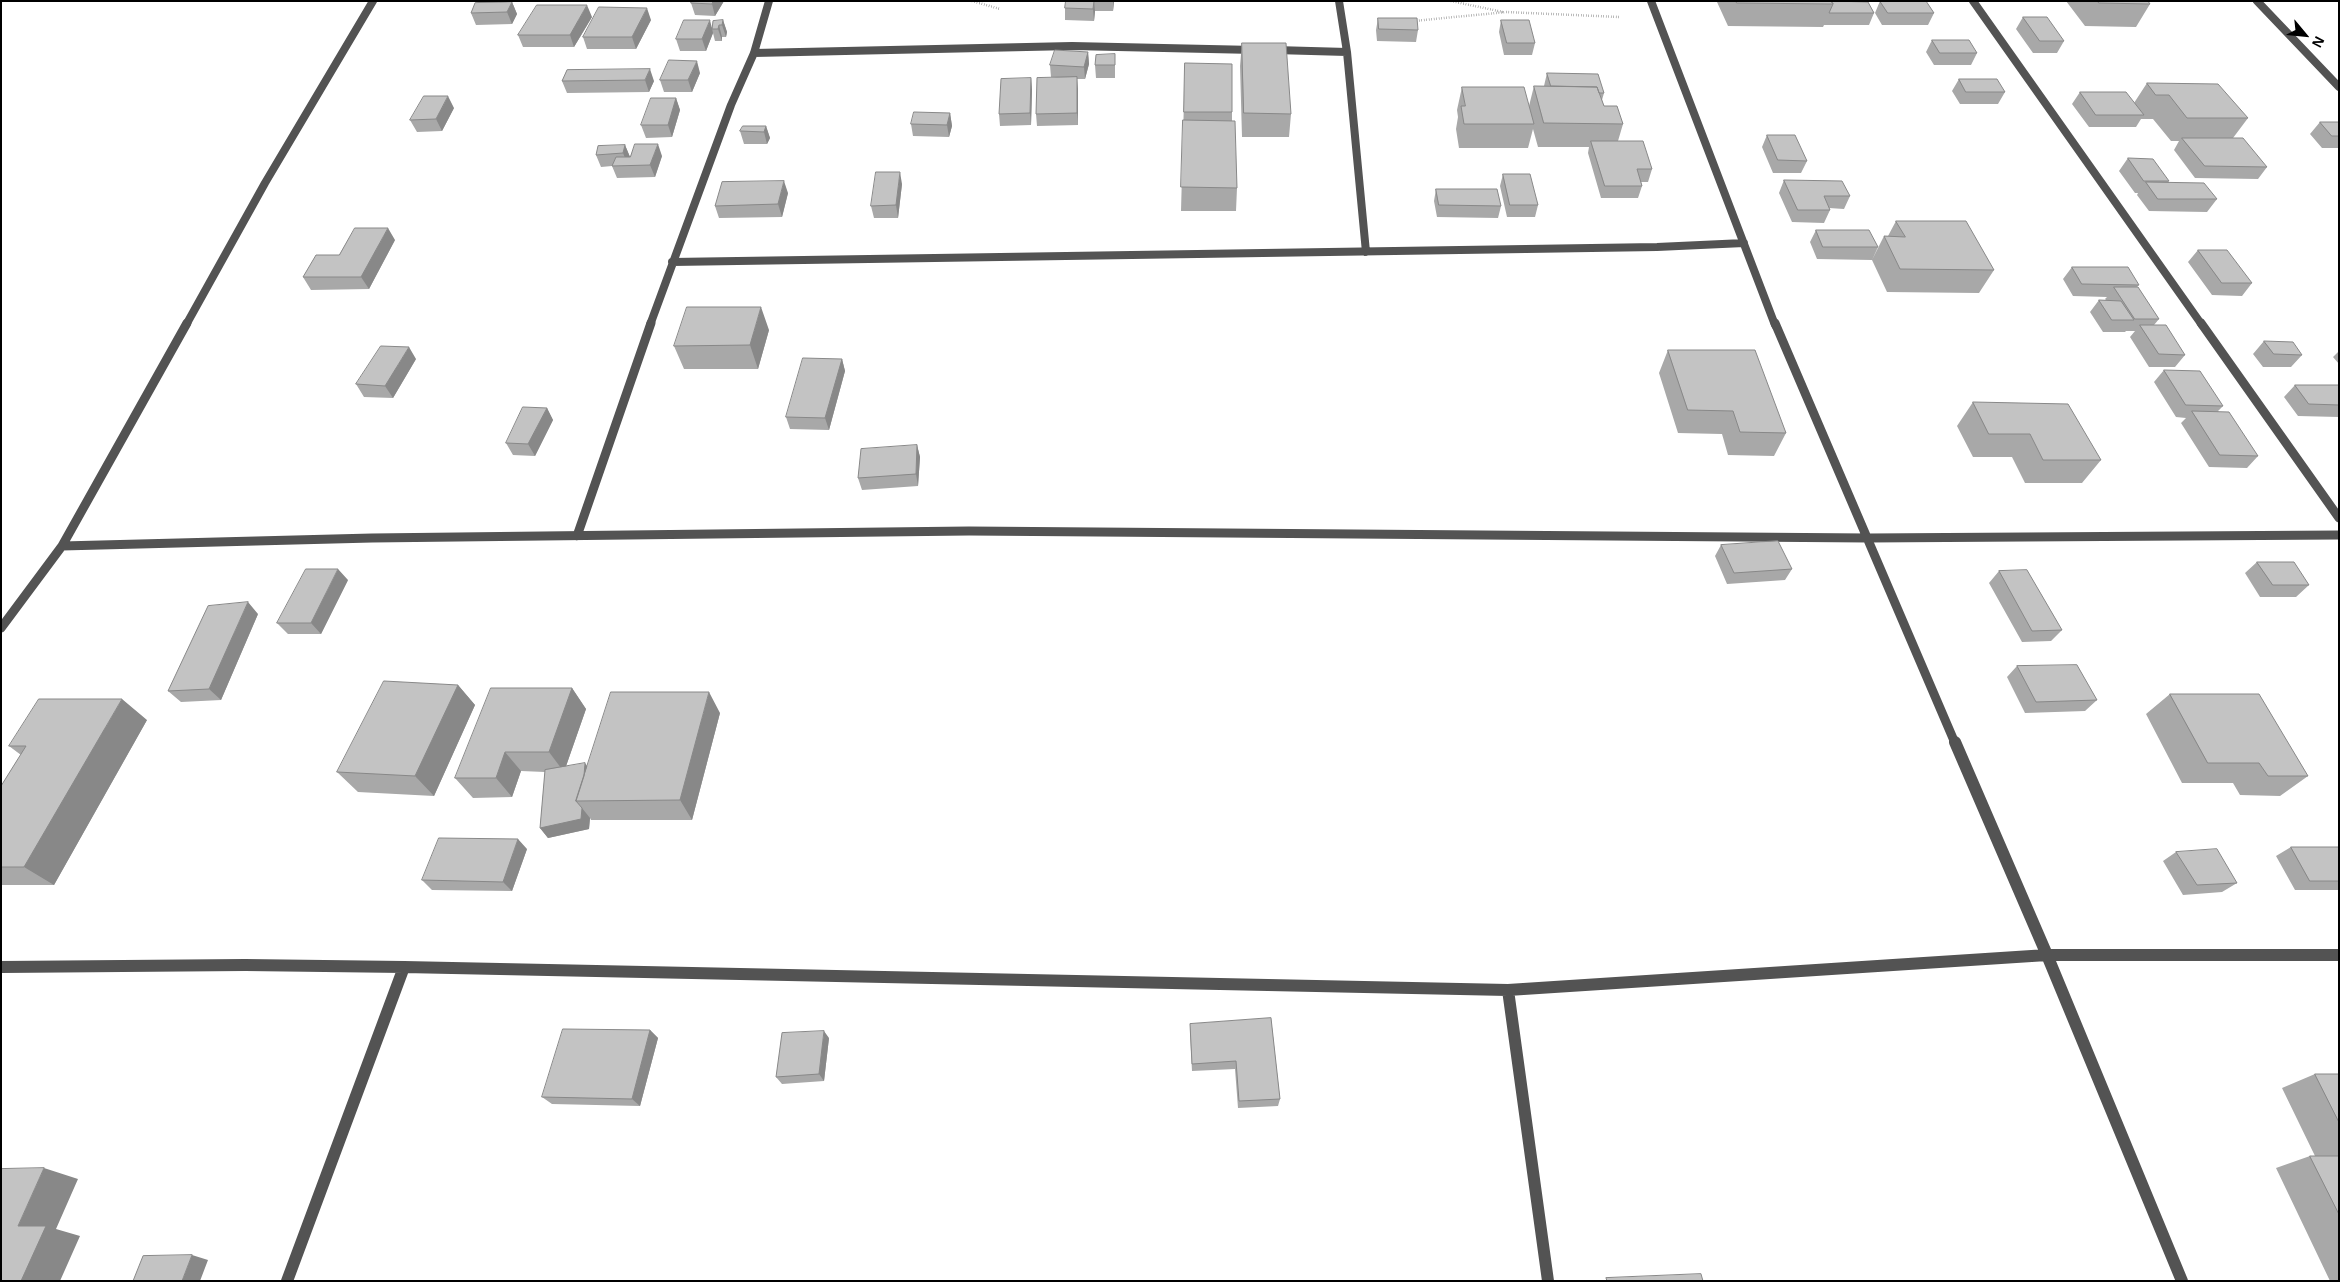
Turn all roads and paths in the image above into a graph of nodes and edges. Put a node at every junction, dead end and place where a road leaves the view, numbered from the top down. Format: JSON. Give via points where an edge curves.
{"nodes":[{"id":1,"x":373,"y":1,"type":"edge"},
{"id":2,"x":769,"y":1,"type":"edge"},
{"id":3,"x":1339,"y":1,"type":"edge"},
{"id":4,"x":1451,"y":1,"type":"edge"},
{"id":5,"x":1651,"y":1,"type":"edge"},
{"id":6,"x":1973,"y":1,"type":"edge"},
{"id":7,"x":2257,"y":1,"type":"edge"},
{"id":8,"x":1506,"y":12,"type":"junction"},
{"id":9,"x":1657,"y":19,"type":"junction"},
{"id":10,"x":1410,"y":22,"type":"edge"},
{"id":11,"x":1347,"y":52,"type":"junction"},
{"id":12,"x":754,"y":53,"type":"junction"},
{"id":13,"x":2339,"y":87,"type":"edge"},
{"id":14,"x":1744,"y":243,"type":"junction"},
{"id":15,"x":1366,"y":252,"type":"junction"},
{"id":16,"x":672,"y":262,"type":"junction"},
{"id":17,"x":2339,"y":518,"type":"edge"},
{"id":18,"x":2339,"y":535,"type":"edge"},
{"id":19,"x":577,"y":536,"type":"junction"},
{"id":20,"x":1868,"y":538,"type":"junction"},
{"id":21,"x":62,"y":546,"type":"junction"},
{"id":22,"x":1,"y":628,"type":"edge"},
{"id":23,"x":2047,"y":955,"type":"junction"},
{"id":24,"x":2339,"y":956,"type":"edge"},
{"id":25,"x":1,"y":967,"type":"edge"},
{"id":26,"x":404,"y":967,"type":"junction"},
{"id":27,"x":1508,"y":990,"type":"junction"},
{"id":28,"x":287,"y":1281,"type":"edge"},
{"id":29,"x":1548,"y":1281,"type":"edge"},
{"id":30,"x":2182,"y":1281,"type":"edge"}],
"edges":[{"from":1,"to":21,"type":"street","via":[[265,183]]},
{"from":2,"to":12,"type":"street"},
{"from":3,"to":11,"type":"street"},
{"from":4,"to":8,"type":"path"},
{"from":5,"to":9,"type":"street"},
{"from":6,"to":17,"type":"street"},
{"from":7,"to":13,"type":"street"},
{"from":8,"to":9,"type":"path"},
{"from":8,"to":10,"type":"path"},
{"from":9,"to":14,"type":"street"},
{"from":11,"to":12,"type":"street","via":[[1072,46]]},
{"from":11,"to":15,"type":"street"},
{"from":12,"to":16,"type":"street"},
{"from":14,"to":15,"type":"street"},
{"from":14,"to":20,"type":"street","via":[[1779,334]]},
{"from":15,"to":16,"type":"street"},
{"from":16,"to":19,"type":"street"},
{"from":18,"to":20,"type":"street"},
{"from":19,"to":20,"type":"street","via":[[978,531]]},
{"from":19,"to":21,"type":"street"},
{"from":20,"to":23,"type":"street"},
{"from":21,"to":22,"type":"street"},
{"from":23,"to":24,"type":"street"},
{"from":23,"to":27,"type":"street"},
{"from":23,"to":30,"type":"street"},
{"from":25,"to":26,"type":"street"},
{"from":26,"to":27,"type":"street"},
{"from":26,"to":28,"type":"street"},
{"from":27,"to":29,"type":"street"}]}
